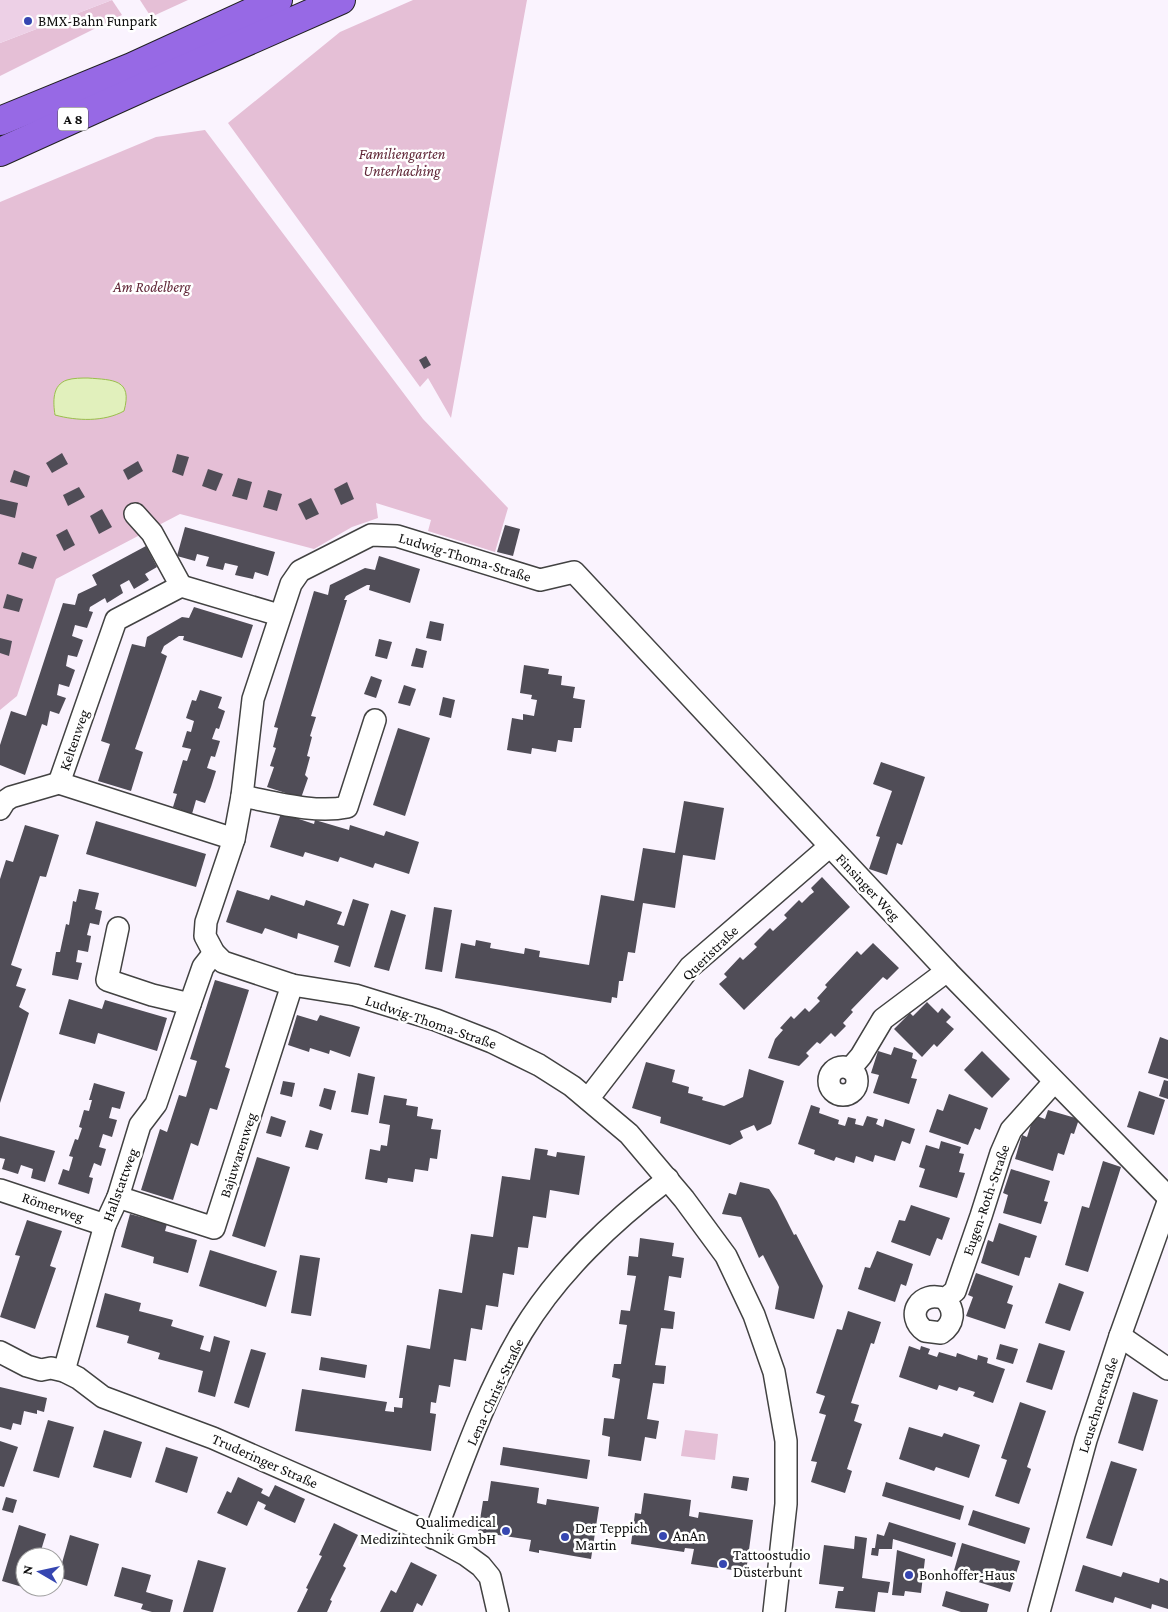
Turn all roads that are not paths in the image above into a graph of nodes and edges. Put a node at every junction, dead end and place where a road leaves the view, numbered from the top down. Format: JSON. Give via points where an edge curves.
{"nodes":[{"id":1,"x":278,"y":0,"type":"edge"},
{"id":2,"x":341,"y":0,"type":"edge"},
{"id":3,"x":201,"y":48,"type":"junction"},
{"id":4,"x":139,"y":76,"type":"junction"},
{"id":5,"x":0,"y":121,"type":"edge"},
{"id":6,"x":0,"y":152,"type":"edge"},
{"id":7,"x":135,"y":514,"type":"dead end"},
{"id":8,"x":574,"y":572,"type":"joint"},
{"id":9,"x":181,"y":586,"type":"junction"},
{"id":10,"x":279,"y":615,"type":"junction"},
{"id":11,"x":375,"y":720,"type":"dead end"},
{"id":12,"x":59,"y":784,"type":"junction"},
{"id":13,"x":242,"y":796,"type":"junction"},
{"id":14,"x":4,"y":797,"type":"edge"},
{"id":15,"x":234,"y":840,"type":"junction"},
{"id":16,"x":830,"y":846,"type":"junction"},
{"id":17,"x":118,"y":928,"type":"dead end"},
{"id":18,"x":214,"y":953,"type":"junction"},
{"id":19,"x":946,"y":971,"type":"junction"},
{"id":20,"x":292,"y":985,"type":"junction"},
{"id":21,"x":190,"y":1004,"type":"junction"},
{"id":22,"x":850,"y":1069,"type":"dead end"},
{"id":23,"x":1054,"y":1082,"type":"junction"},
{"id":24,"x":588,"y":1099,"type":"junction"},
{"id":25,"x":668,"y":1178,"type":"junction"},
{"id":26,"x":0,"y":1190,"type":"edge"},
{"id":27,"x":118,"y":1197,"type":"junction"},
{"id":28,"x":1168,"y":1197,"type":"edge"},
{"id":29,"x":1168,"y":1202,"type":"edge"},
{"id":30,"x":105,"y":1225,"type":"junction"},
{"id":31,"x":945,"y":1299,"type":"dead end"},
{"id":32,"x":1120,"y":1336,"type":"junction"},
{"id":33,"x":0,"y":1352,"type":"edge"},
{"id":34,"x":1168,"y":1369,"type":"edge"},
{"id":35,"x":64,"y":1371,"type":"junction"},
{"id":36,"x":433,"y":1538,"type":"junction"},
{"id":37,"x":498,"y":1612,"type":"edge"},
{"id":38,"x":774,"y":1612,"type":"edge"},
{"id":39,"x":1039,"y":1612,"type":"edge"}],
"edges":[{"from":1,"to":3,"type":"highway","number":"A 8"},
{"from":2,"to":3,"type":"highway","number":"A 8"},
{"from":3,"to":4,"type":"highway","number":"A 8"},
{"from":4,"to":5,"type":"highway","number":"A 8"},
{"from":4,"to":6,"type":"highway","number":"A 8"},
{"from":7,"to":9,"type":"street","via":[[152,533]]},
{"from":8,"to":10,"type":"street","name":"Ludwig-Thoma-Straße","via":[[540,580],[397,536],[371,535],[300,571],[291,584]]},
{"from":8,"to":16,"type":"street","name":"Finsinger Weg"},
{"from":9,"to":10,"type":"street"},
{"from":9,"to":12,"type":"street","name":"Keltenweg","via":[[116,620]]},
{"from":10,"to":13,"type":"street","name":"Ludwig-Thoma-Straße","via":[[253,699]]},
{"from":11,"to":13,"type":"street","via":[[346,807],[316,809]]},
{"from":12,"to":14,"type":"street"},
{"from":12,"to":15,"type":"street","name":"Keltenweg"},
{"from":13,"to":15,"type":"street","name":"Ludwig-Thoma-Straße"},
{"from":15,"to":18,"type":"street","name":"Ludwig-Thoma-Straße","via":[[206,922],[205,936]]},
{"from":16,"to":19,"type":"street","name":"Finsinger Weg"},
{"from":16,"to":24,"type":"street","name":"Queristraße","via":[[690,967]]},
{"from":17,"to":21,"type":"street","via":[[107,980]]},
{"from":18,"to":20,"type":"street","name":"Ludwig-Thoma-Straße","via":[[223,962]]},
{"from":18,"to":21,"type":"street","name":"Hallstattweg","via":[[203,967]]},
{"from":19,"to":22,"type":"street","via":[[883,1018]]},
{"from":19,"to":23,"type":"street","name":"Finsinger Weg"},
{"from":20,"to":24,"type":"street","name":"Ludwig-Thoma-Straße","via":[[355,995],[436,1020],[492,1042],[539,1066]]},
{"from":20,"to":27,"type":"street","name":"Bajuwarenweg","via":[[214,1228]]},
{"from":21,"to":27,"type":"street","name":"Hallstattweg","via":[[156,1104],[140,1125]]},
{"from":23,"to":28,"type":"street","name":"Finsinger Weg"},
{"from":23,"to":31,"type":"street","name":"Eugen-Roth-Straße","via":[[1011,1130],[955,1291]]},
{"from":24,"to":25,"type":"street","name":"Ludwig-Thoma-Straße","via":[[629,1134]]},
{"from":25,"to":36,"type":"street","name":"Lena-Christ-Straße","via":[[596,1240],[562,1277],[523,1331],[499,1374]]},
{"from":25,"to":38,"type":"street","name":"Ludwig-Thoma-Straße","via":[[726,1256],[754,1315],[774,1372],[786,1440],[786,1495]]},
{"from":26,"to":30,"type":"street","name":"Römerweg"},
{"from":27,"to":30,"type":"street","name":"Hallstattweg"},
{"from":29,"to":32,"type":"street","name":"Leuschnerstraße"},
{"from":30,"to":35,"type":"street","name":"Hallstattweg"},
{"from":32,"to":34,"type":"street"},
{"from":32,"to":39,"type":"street","name":"Leuschnerstraße","via":[[1086,1440]]},
{"from":33,"to":35,"type":"street","name":"Truderinger Straße","via":[[27,1366]]},
{"from":35,"to":36,"type":"street","name":"Truderinger Straße","via":[[104,1397],[213,1438],[404,1522]]},
{"from":36,"to":37,"type":"street","name":"Truderinger Straße","via":[[481,1566],[490,1577]]}]}
